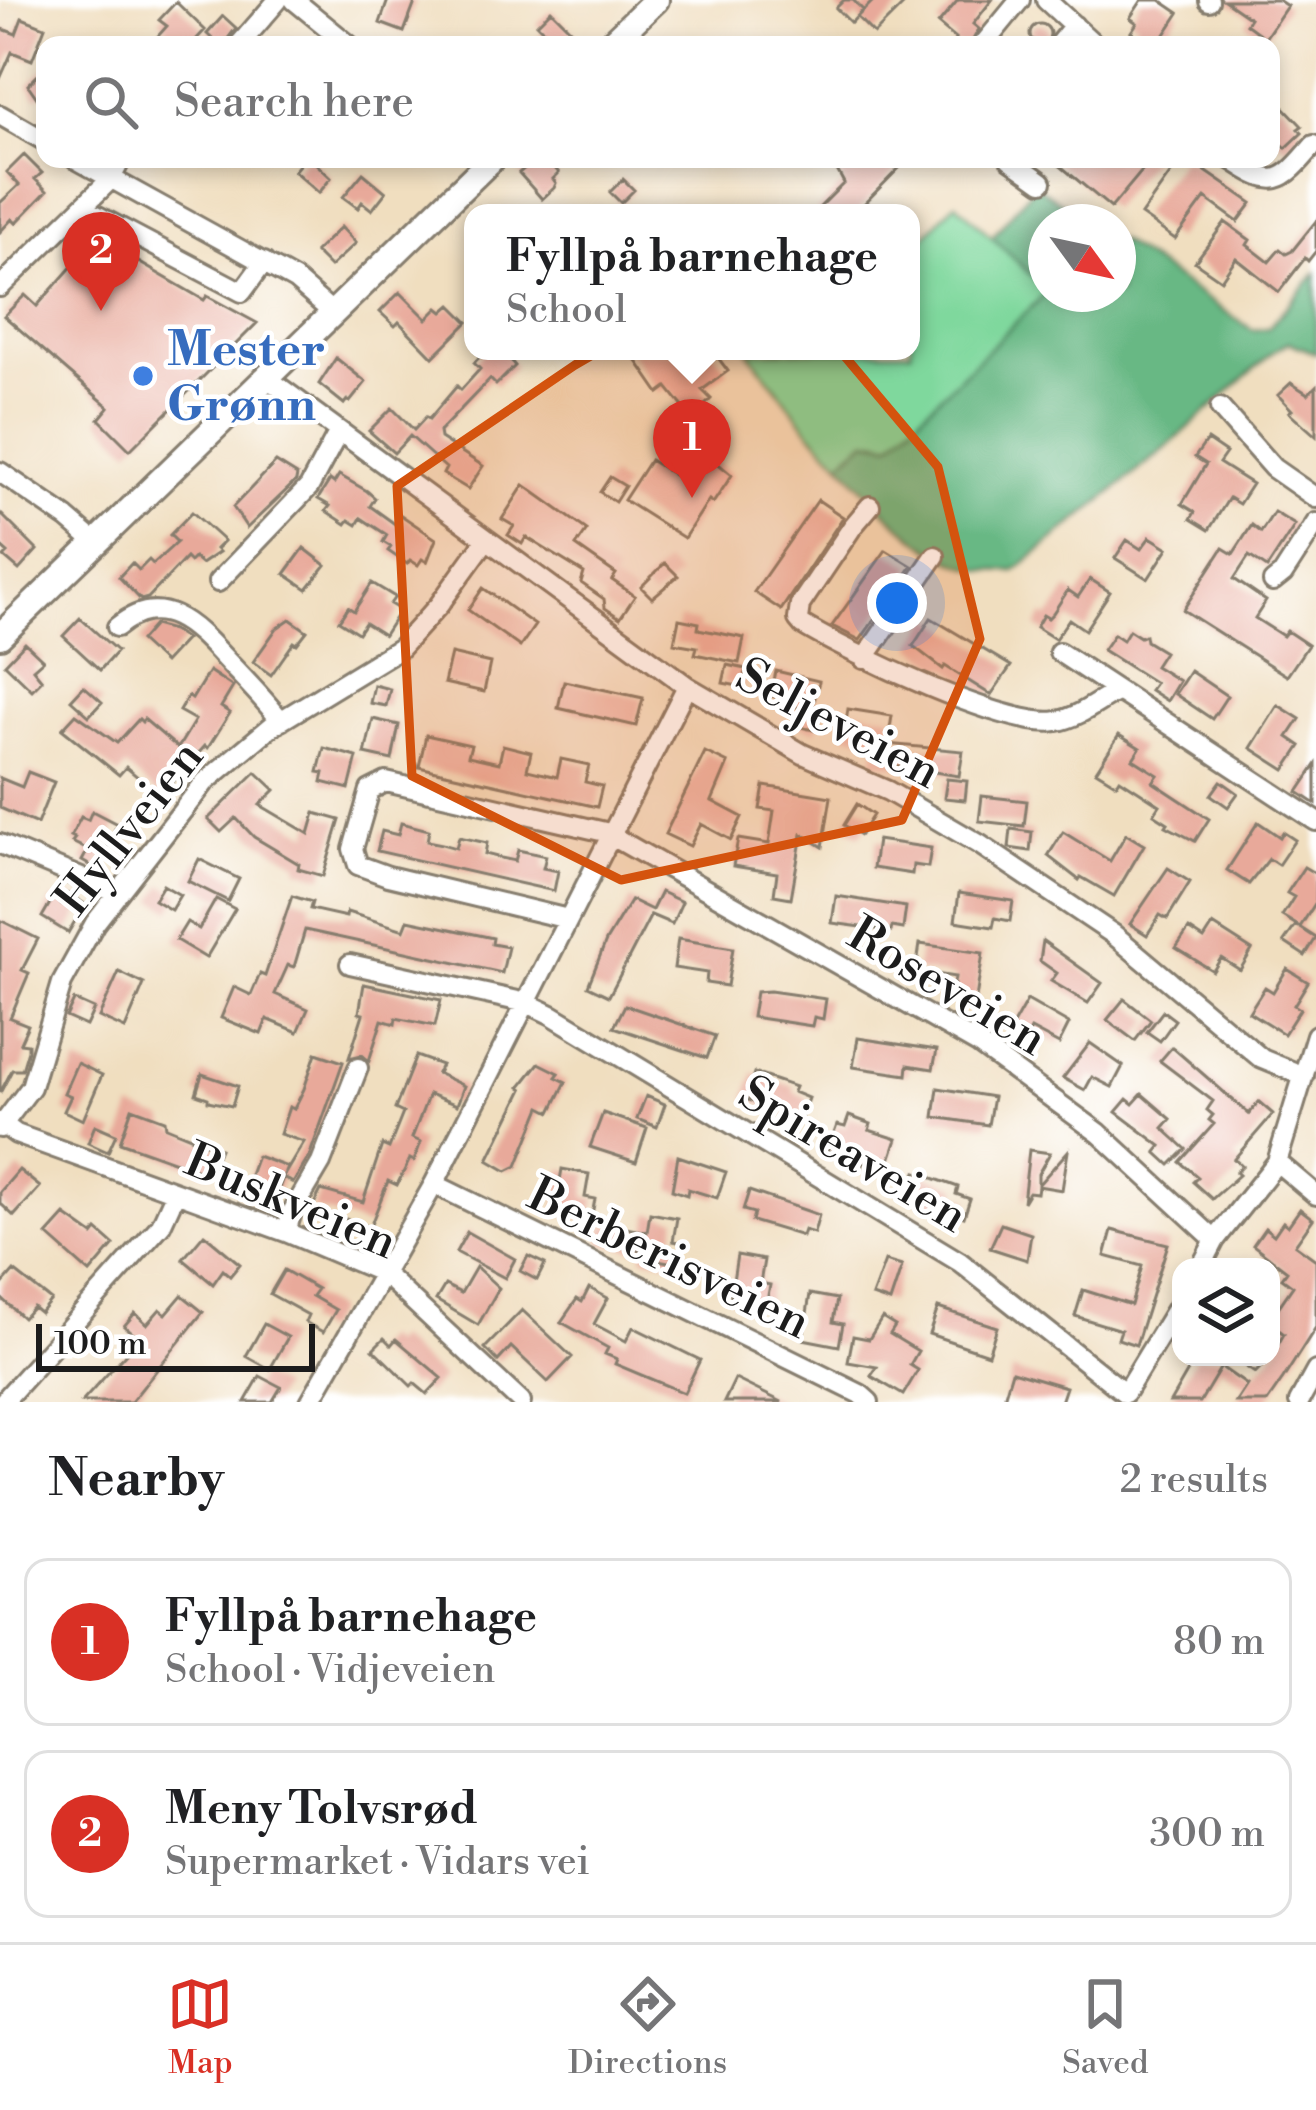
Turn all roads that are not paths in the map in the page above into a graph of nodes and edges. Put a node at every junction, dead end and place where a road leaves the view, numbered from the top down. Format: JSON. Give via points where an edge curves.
{"nodes":[{"id":1,"x":278,"y":0,"type":"edge"},
{"id":2,"x":294,"y":0,"type":"edge"},
{"id":3,"x":656,"y":0,"type":"edge"},
{"id":4,"x":1020,"y":0,"type":"edge"},
{"id":5,"x":1046,"y":0,"type":"edge"},
{"id":6,"x":1074,"y":25,"type":"junction"},
{"id":7,"x":246,"y":36,"type":"edge"},
{"id":8,"x":338,"y":36,"type":"edge"},
{"id":9,"x":619,"y":36,"type":"edge"},
{"id":10,"x":990,"y":36,"type":"edge"},
{"id":11,"x":1065,"y":36,"type":"edge"},
{"id":12,"x":1086,"y":36,"type":"edge"},
{"id":13,"x":0,"y":115,"type":"edge"},
{"id":14,"x":36,"y":136,"type":"edge"},
{"id":15,"x":1314,"y":145,"type":"edge"},
{"id":16,"x":92,"y":168,"type":"edge"},
{"id":17,"x":116,"y":168,"type":"edge"},
{"id":18,"x":481,"y":168,"type":"edge"},
{"id":19,"x":1023,"y":168,"type":"edge"},
{"id":20,"x":1245,"y":168,"type":"edge"},
{"id":21,"x":111,"y":179,"type":"junction"},
{"id":22,"x":1042,"y":182,"type":"dead end"},
{"id":23,"x":83,"y":208,"type":"junction"},
{"id":24,"x":264,"y":262,"type":"junction"},
{"id":25,"x":0,"y":287,"type":"edge"},
{"id":26,"x":333,"y":313,"type":"junction"},
{"id":27,"x":267,"y":378,"type":"junction"},
{"id":28,"x":1220,"y":407,"type":"dead end"},
{"id":29,"x":338,"y":433,"type":"junction"},
{"id":30,"x":0,"y":472,"type":"edge"},
{"id":31,"x":1316,"y":498,"type":"edge"},
{"id":32,"x":870,"y":506,"type":"dead end"},
{"id":33,"x":1316,"y":523,"type":"edge"},
{"id":34,"x":486,"y":540,"type":"junction"},
{"id":35,"x":96,"y":543,"type":"junction"},
{"id":36,"x":935,"y":556,"type":"dead end"},
{"id":37,"x":218,"y":582,"type":"dead end"},
{"id":38,"x":1273,"y":582,"type":"dead end"},
{"id":39,"x":117,"y":627,"type":"dead end"},
{"id":40,"x":0,"y":636,"type":"edge"},
{"id":41,"x":1059,"y":652,"type":"dead end"},
{"id":42,"x":864,"y":659,"type":"junction"},
{"id":43,"x":687,"y":686,"type":"junction"},
{"id":44,"x":1115,"y":692,"type":"junction"},
{"id":45,"x":280,"y":721,"type":"junction"},
{"id":46,"x":1316,"y":821,"type":"edge"},
{"id":47,"x":611,"y":836,"type":"junction"},
{"id":48,"x":0,"y":844,"type":"edge"},
{"id":49,"x":117,"y":892,"type":"junction"},
{"id":50,"x":568,"y":919,"type":"junction"},
{"id":51,"x":350,"y":964,"type":"dead end"},
{"id":52,"x":527,"y":1003,"type":"junction"},
{"id":53,"x":1316,"y":1035,"type":"edge"},
{"id":54,"x":358,"y":1068,"type":"dead end"},
{"id":55,"x":1304,"y":1076,"type":"junction"},
{"id":56,"x":1,"y":1125,"type":"edge"},
{"id":57,"x":1277,"y":1162,"type":"junction"},
{"id":58,"x":434,"y":1184,"type":"junction"},
{"id":59,"x":176,"y":1192,"type":"junction"},
{"id":60,"x":1316,"y":1196,"type":"edge"},
{"id":61,"x":286,"y":1232,"type":"junction"},
{"id":62,"x":1215,"y":1240,"type":"junction"},
{"id":63,"x":1206,"y":1258,"type":"edge"},
{"id":64,"x":383,"y":1273,"type":"junction"},
{"id":65,"x":1172,"y":1316,"type":"edge"},
{"id":66,"x":1316,"y":1371,"type":"edge"},
{"id":67,"x":3,"y":1402,"type":"edge"},
{"id":68,"x":310,"y":1402,"type":"edge"},
{"id":69,"x":521,"y":1402,"type":"edge"},
{"id":70,"x":869,"y":1402,"type":"edge"},
{"id":71,"x":1299,"y":1402,"type":"edge"}],
"edges":[{"from":1,"to":7,"type":"street"},
{"from":2,"to":8,"type":"street"},
{"from":3,"to":9,"type":"main road"},
{"from":4,"to":10,"type":"street"},
{"from":5,"to":6,"type":"street"},
{"from":6,"to":11,"type":"street"},
{"from":6,"to":12,"type":"street"},
{"from":13,"to":14,"type":"street"},
{"from":15,"to":20,"type":"street","via":[[1272,182]]},
{"from":16,"to":21,"type":"street"},
{"from":17,"to":21,"type":"street"},
{"from":18,"to":26,"type":"main road"},
{"from":19,"to":22,"type":"street"},
{"from":21,"to":23,"type":"street"},
{"from":21,"to":24,"type":"street"},
{"from":23,"to":24,"type":"street","via":[[242,292]]},
{"from":23,"to":25,"type":"street"},
{"from":24,"to":26,"type":"street"},
{"from":26,"to":27,"type":"main road"},
{"from":27,"to":29,"type":"street","name":"Seljeveien"},
{"from":27,"to":35,"type":"main road"},
{"from":28,"to":31,"type":"street","via":[[1261,457]]},
{"from":29,"to":34,"type":"street","name":"Seljeveien"},
{"from":29,"to":37,"type":"street","via":[[309,488]]},
{"from":30,"to":35,"type":"street"},
{"from":32,"to":42,"type":"street","via":[[798,614],[803,626]]},
{"from":33,"to":38,"type":"street"},
{"from":34,"to":43,"type":"street","name":"Seljeveien"},
{"from":34,"to":45,"type":"street","name":"Hyllveien","via":[[400,648]]},
{"from":35,"to":40,"type":"main road"},
{"from":36,"to":42,"type":"street"},
{"from":39,"to":45,"type":"street","via":[[158,611],[184,619]]},
{"from":41,"to":44,"type":"street"},
{"from":42,"to":44,"type":"street","via":[[1050,723]]},
{"from":43,"to":47,"type":"street"},
{"from":43,"to":55,"type":"street","name":"Seljeveien","via":[[979,844],[1113,934],[1262,1059]]},
{"from":44,"to":46,"type":"street"},
{"from":45,"to":49,"type":"street","name":"Hyllveien","via":[[205,782]]},
{"from":47,"to":50,"type":"street"},
{"from":47,"to":50,"type":"street","name":"Roseveien","via":[[386,782],[370,790],[353,849],[358,865]]},
{"from":47,"to":62,"type":"street","name":"Roseveien","via":[[978,1044],[1100,1133]]},
{"from":48,"to":49,"type":"street"},
{"from":49,"to":56,"type":"street","name":"Hyllveien","via":[[62,983],[32,1088]]},
{"from":50,"to":52,"type":"street"},
{"from":51,"to":52,"type":"street","name":"Spireaveien"},
{"from":52,"to":58,"type":"street"},
{"from":52,"to":65,"type":"street","name":"Spireaveien","via":[[960,1262],[1125,1393]]},
{"from":53,"to":55,"type":"street"},
{"from":54,"to":61,"type":"street"},
{"from":55,"to":57,"type":"street"},
{"from":56,"to":59,"type":"street","name":"Buskveien"},
{"from":57,"to":60,"type":"street"},
{"from":57,"to":62,"type":"street"},
{"from":58,"to":64,"type":"street"},
{"from":58,"to":70,"type":"street","name":"Berberisveien"},
{"from":59,"to":61,"type":"street","name":"Buskveien"},
{"from":59,"to":67,"type":"street","via":[[160,1225]]},
{"from":61,"to":64,"type":"street","name":"Buskveien"},
{"from":62,"to":63,"type":"street"},
{"from":64,"to":68,"type":"street"},
{"from":64,"to":69,"type":"street","name":"Buskveien"},
{"from":66,"to":71,"type":"street"}]}
